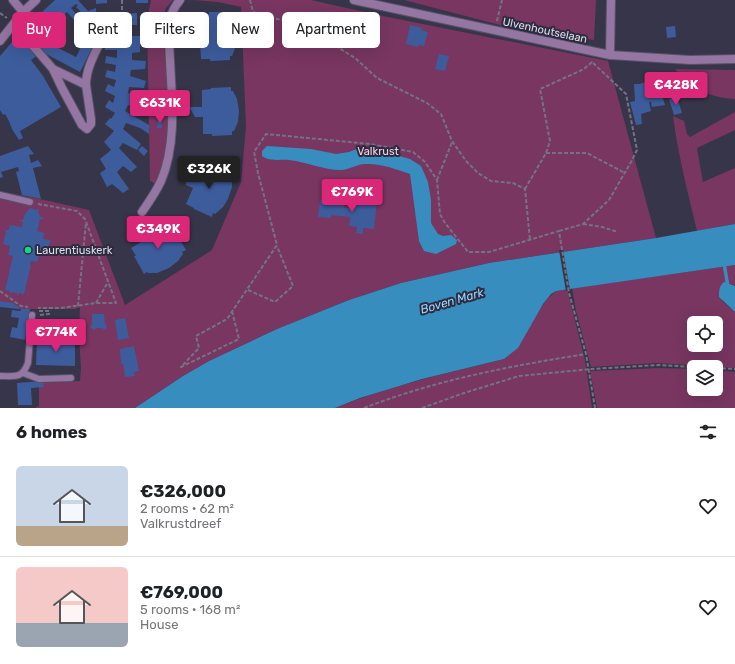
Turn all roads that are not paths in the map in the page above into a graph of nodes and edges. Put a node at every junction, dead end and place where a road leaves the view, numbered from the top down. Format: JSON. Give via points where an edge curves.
{"nodes":[{"id":1,"x":13,"y":0,"type":"edge"},
{"id":2,"x":36,"y":0,"type":"edge"},
{"id":3,"x":180,"y":0,"type":"edge"},
{"id":4,"x":354,"y":0,"type":"edge"},
{"id":5,"x":611,"y":0,"type":"edge"},
{"id":6,"x":389,"y":4,"type":"edge"},
{"id":7,"x":23,"y":12,"type":"joint"},
{"id":8,"x":12,"y":26,"type":"edge"},
{"id":9,"x":0,"y":41,"type":"edge"},
{"id":10,"x":35,"y":48,"type":"edge"},
{"id":11,"x":97,"y":48,"type":"edge"},
{"id":12,"x":610,"y":55,"type":"junction"},
{"id":13,"x":735,"y":59,"type":"edge"},
{"id":14,"x":53,"y":68,"type":"junction"},
{"id":15,"x":86,"y":85,"type":"junction"},
{"id":16,"x":0,"y":195,"type":"edge"},
{"id":17,"x":30,"y":202,"type":"road end"},
{"id":18,"x":142,"y":212,"type":"dead end"},
{"id":19,"x":33,"y":310,"type":"road end"},
{"id":20,"x":23,"y":373,"type":"junction"},
{"id":21,"x":0,"y":376,"type":"edge"},
{"id":22,"x":71,"y":378,"type":"dead end"}],
"edges":[{"from":1,"to":7,"type":"street"},
{"from":2,"to":7,"type":"street"},
{"from":3,"to":18,"type":"street","via":[[173,10],[169,26],[172,102],[168,154],[161,181]]},
{"from":4,"to":6,"type":"street","name":"Ulvenhoutselaan"},
{"from":5,"to":12,"type":"street"},
{"from":6,"to":12,"type":"street","name":"Ulvenhoutselaan"},
{"from":8,"to":9,"type":"street"},
{"from":10,"to":14,"type":"street"},
{"from":11,"to":15,"type":"street","via":[[91,62]]},
{"from":12,"to":13,"type":"street","name":"Ulvenhoutselaan","via":[[690,60]]},
{"from":14,"to":15,"type":"street"},
{"from":14,"to":15,"type":"street","via":[[82,125],[87,128],[91,119]]},
{"from":16,"to":17,"type":"lane"},
{"from":19,"to":20,"type":"lane","via":[[28,363]]},
{"from":20,"to":21,"type":"lane"},
{"from":20,"to":22,"type":"lane","via":[[39,379]]}]}
